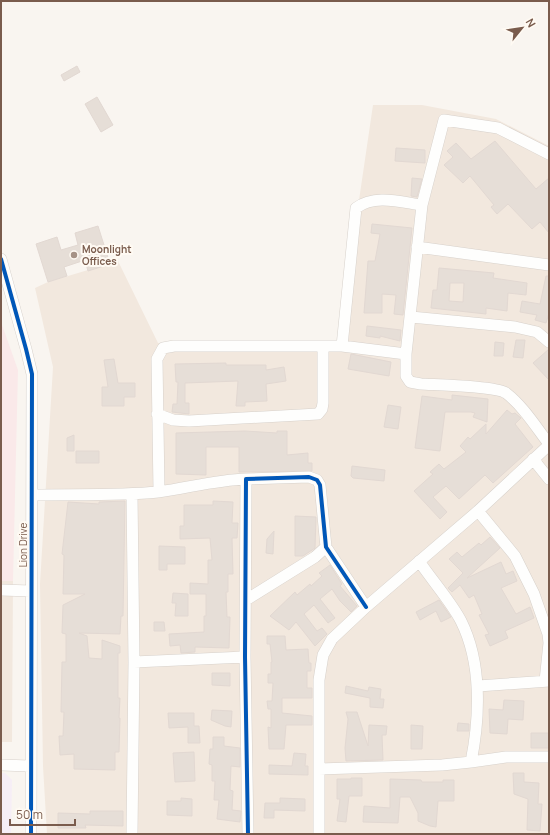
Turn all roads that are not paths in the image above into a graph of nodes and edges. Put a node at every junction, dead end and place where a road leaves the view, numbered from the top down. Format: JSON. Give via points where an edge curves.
{"nodes":[{"id":1,"x":549,"y":154,"type":"edge"},
{"id":2,"x":422,"y":205,"type":"junction"},
{"id":3,"x":417,"y":247,"type":"junction"},
{"id":4,"x":1,"y":260,"type":"edge"},
{"id":5,"x":549,"y":265,"type":"edge"},
{"id":6,"x":411,"y":316,"type":"junction"},
{"id":7,"x":549,"y":342,"type":"edge"},
{"id":8,"x":342,"y":346,"type":"junction"},
{"id":9,"x":323,"y":347,"type":"junction"},
{"id":10,"x":406,"y":354,"type":"junction"},
{"id":11,"x":158,"y":414,"type":"junction"},
{"id":12,"x":549,"y":444,"type":"edge"},
{"id":13,"x":533,"y":459,"type":"junction"},
{"id":14,"x":246,"y":479,"type":"junction"},
{"id":15,"x":549,"y":479,"type":"edge"},
{"id":16,"x":159,"y":492,"type":"junction"},
{"id":17,"x":132,"y":494,"type":"junction"},
{"id":18,"x":32,"y":495,"type":"junction"},
{"id":19,"x":478,"y":511,"type":"junction"},
{"id":20,"x":326,"y":547,"type":"junction"},
{"id":21,"x":419,"y":561,"type":"junction"},
{"id":22,"x":1,"y":590,"type":"edge"},
{"id":23,"x":31,"y":591,"type":"junction"},
{"id":24,"x":246,"y":600,"type":"junction"},
{"id":25,"x":366,"y":607,"type":"junction"},
{"id":26,"x":246,"y":658,"type":"junction"},
{"id":27,"x":134,"y":662,"type":"junction"},
{"id":28,"x":547,"y":681,"type":"edge"},
{"id":29,"x":478,"y":686,"type":"junction"},
{"id":30,"x":549,"y":757,"type":"edge"},
{"id":31,"x":471,"y":762,"type":"junction"},
{"id":32,"x":1,"y":765,"type":"edge"},
{"id":33,"x":30,"y":766,"type":"junction"},
{"id":34,"x":319,"y":769,"type":"junction"},
{"id":35,"x":31,"y":834,"type":"edge"},
{"id":36,"x":132,"y":834,"type":"edge"},
{"id":37,"x":248,"y":834,"type":"edge"},
{"id":38,"x":319,"y":834,"type":"edge"}],
"edges":[{"from":1,"to":2,"type":"street","via":[[498,128],[444,120]]},
{"from":2,"to":3,"type":"street"},
{"from":2,"to":8,"type":"street","via":[[375,200],[365,201],[356,208]]},
{"from":3,"to":5,"type":"street"},
{"from":3,"to":6,"type":"street"},
{"from":4,"to":18,"type":"street","name":"Lion Drive","via":[[32,374]]},
{"from":6,"to":7,"type":"street","via":[[515,327],[537,332]]},
{"from":6,"to":10,"type":"street"},
{"from":8,"to":9,"type":"street"},
{"from":8,"to":10,"type":"street"},
{"from":9,"to":11,"type":"street","via":[[164,348],[158,359]]},
{"from":9,"to":11,"type":"street","via":[[323,403],[318,414],[189,421],[173,420]]},
{"from":10,"to":12,"type":"street","via":[[406,376],[410,382],[504,392],[517,403]]},
{"from":11,"to":16,"type":"street"},
{"from":12,"to":13,"type":"street"},
{"from":13,"to":15,"type":"street"},
{"from":13,"to":19,"type":"street"},
{"from":14,"to":16,"type":"street","via":[[221,480]]},
{"from":14,"to":20,"type":"street","via":[[310,477],[317,480],[320,485]]},
{"from":14,"to":24,"type":"street"},
{"from":16,"to":17,"type":"street"},
{"from":17,"to":18,"type":"street"},
{"from":17,"to":27,"type":"street"},
{"from":18,"to":23,"type":"street","name":"Lion Drive"},
{"from":19,"to":21,"type":"street"},
{"from":19,"to":28,"type":"street","via":[[515,556],[534,594],[548,639]]},
{"from":20,"to":24,"type":"street","via":[[315,557]]},
{"from":20,"to":25,"type":"street"},
{"from":21,"to":25,"type":"street"},
{"from":21,"to":29,"type":"street","via":[[461,621],[472,652]]},
{"from":22,"to":23,"type":"street"},
{"from":23,"to":33,"type":"street","name":"Lion Drive"},
{"from":24,"to":26,"type":"street"},
{"from":25,"to":34,"type":"street","via":[[332,639],[323,655],[319,680]]},
{"from":26,"to":27,"type":"street"},
{"from":26,"to":37,"type":"street"},
{"from":27,"to":36,"type":"street"},
{"from":28,"to":29,"type":"street"},
{"from":29,"to":31,"type":"street","via":[[475,741]]},
{"from":30,"to":31,"type":"street","via":[[506,757]]},
{"from":31,"to":34,"type":"street"},
{"from":32,"to":33,"type":"street"},
{"from":33,"to":35,"type":"street","name":"Lion Drive"},
{"from":34,"to":38,"type":"street"}]}
